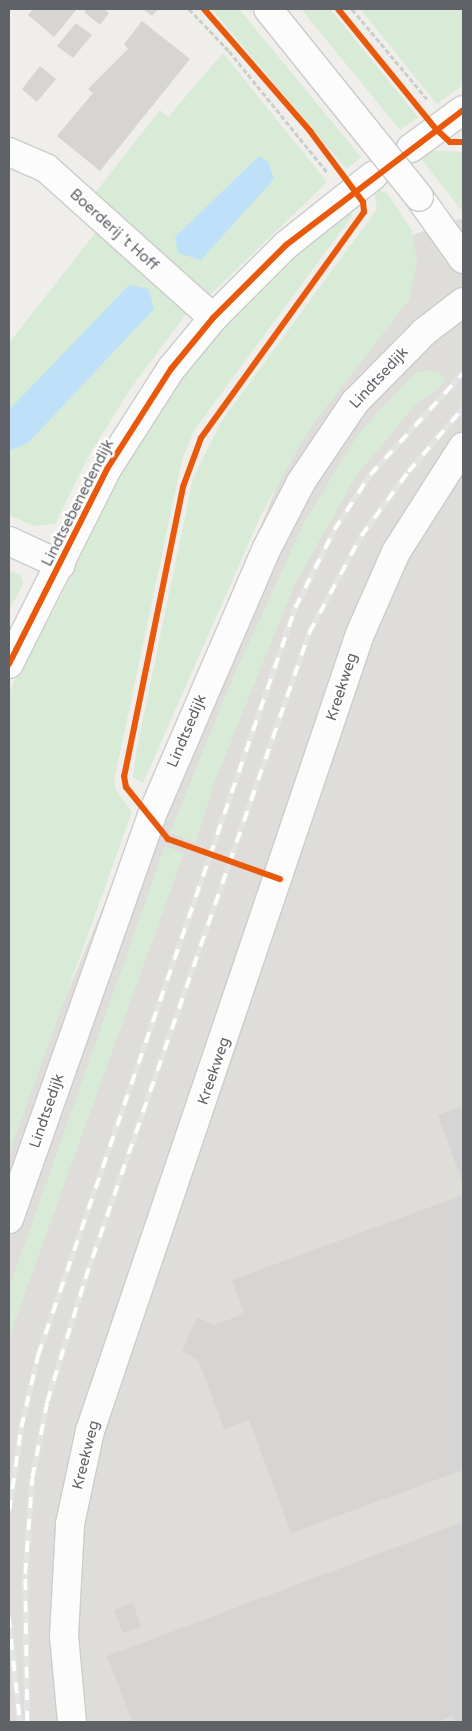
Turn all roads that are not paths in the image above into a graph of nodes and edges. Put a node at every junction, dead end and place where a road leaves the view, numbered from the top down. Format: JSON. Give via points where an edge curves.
{"nodes":[{"id":1,"x":268,"y":9,"type":"edge"},
{"id":2,"x":456,"y":116,"type":"edge"},
{"id":3,"x":411,"y":148,"type":"dead end"},
{"id":4,"x":9,"y":152,"type":"edge"},
{"id":5,"x":374,"y":175,"type":"dead end"},
{"id":6,"x":463,"y":259,"type":"edge"},
{"id":7,"x":461,"y":308,"type":"edge"},
{"id":8,"x":213,"y":318,"type":"junction"},
{"id":9,"x":463,"y":447,"type":"edge"},
{"id":10,"x":9,"y":542,"type":"edge"},
{"id":11,"x":60,"y":564,"type":"junction"},
{"id":12,"x":9,"y":664,"type":"edge"},
{"id":13,"x":9,"y":1219,"type":"edge"},
{"id":14,"x":72,"y":1722,"type":"edge"}],
"edges":[{"from":1,"to":6,"type":"street","bridge":true,"via":[[419,197]]},
{"from":2,"to":3,"type":"street"},
{"from":4,"to":8,"type":"street","name":"Boerderij 't Hoff","via":[[46,168]]},
{"from":5,"to":8,"type":"street","name":"Lindtsebenedendijk","via":[[286,245]]},
{"from":7,"to":13,"type":"street","name":"Lindtsedijk","via":[[424,332],[355,402],[301,482],[266,548],[151,816]]},
{"from":8,"to":11,"type":"street","name":"Lindtsebenedendijk","via":[[171,369],[122,442]]},
{"from":9,"to":14,"type":"street","name":"Kreekweg","via":[[396,552],[360,634],[90,1431],[70,1524],[64,1636]]},
{"from":10,"to":11,"type":"street"},
{"from":11,"to":12,"type":"street","name":"Lindtsebenedendijk"}]}
